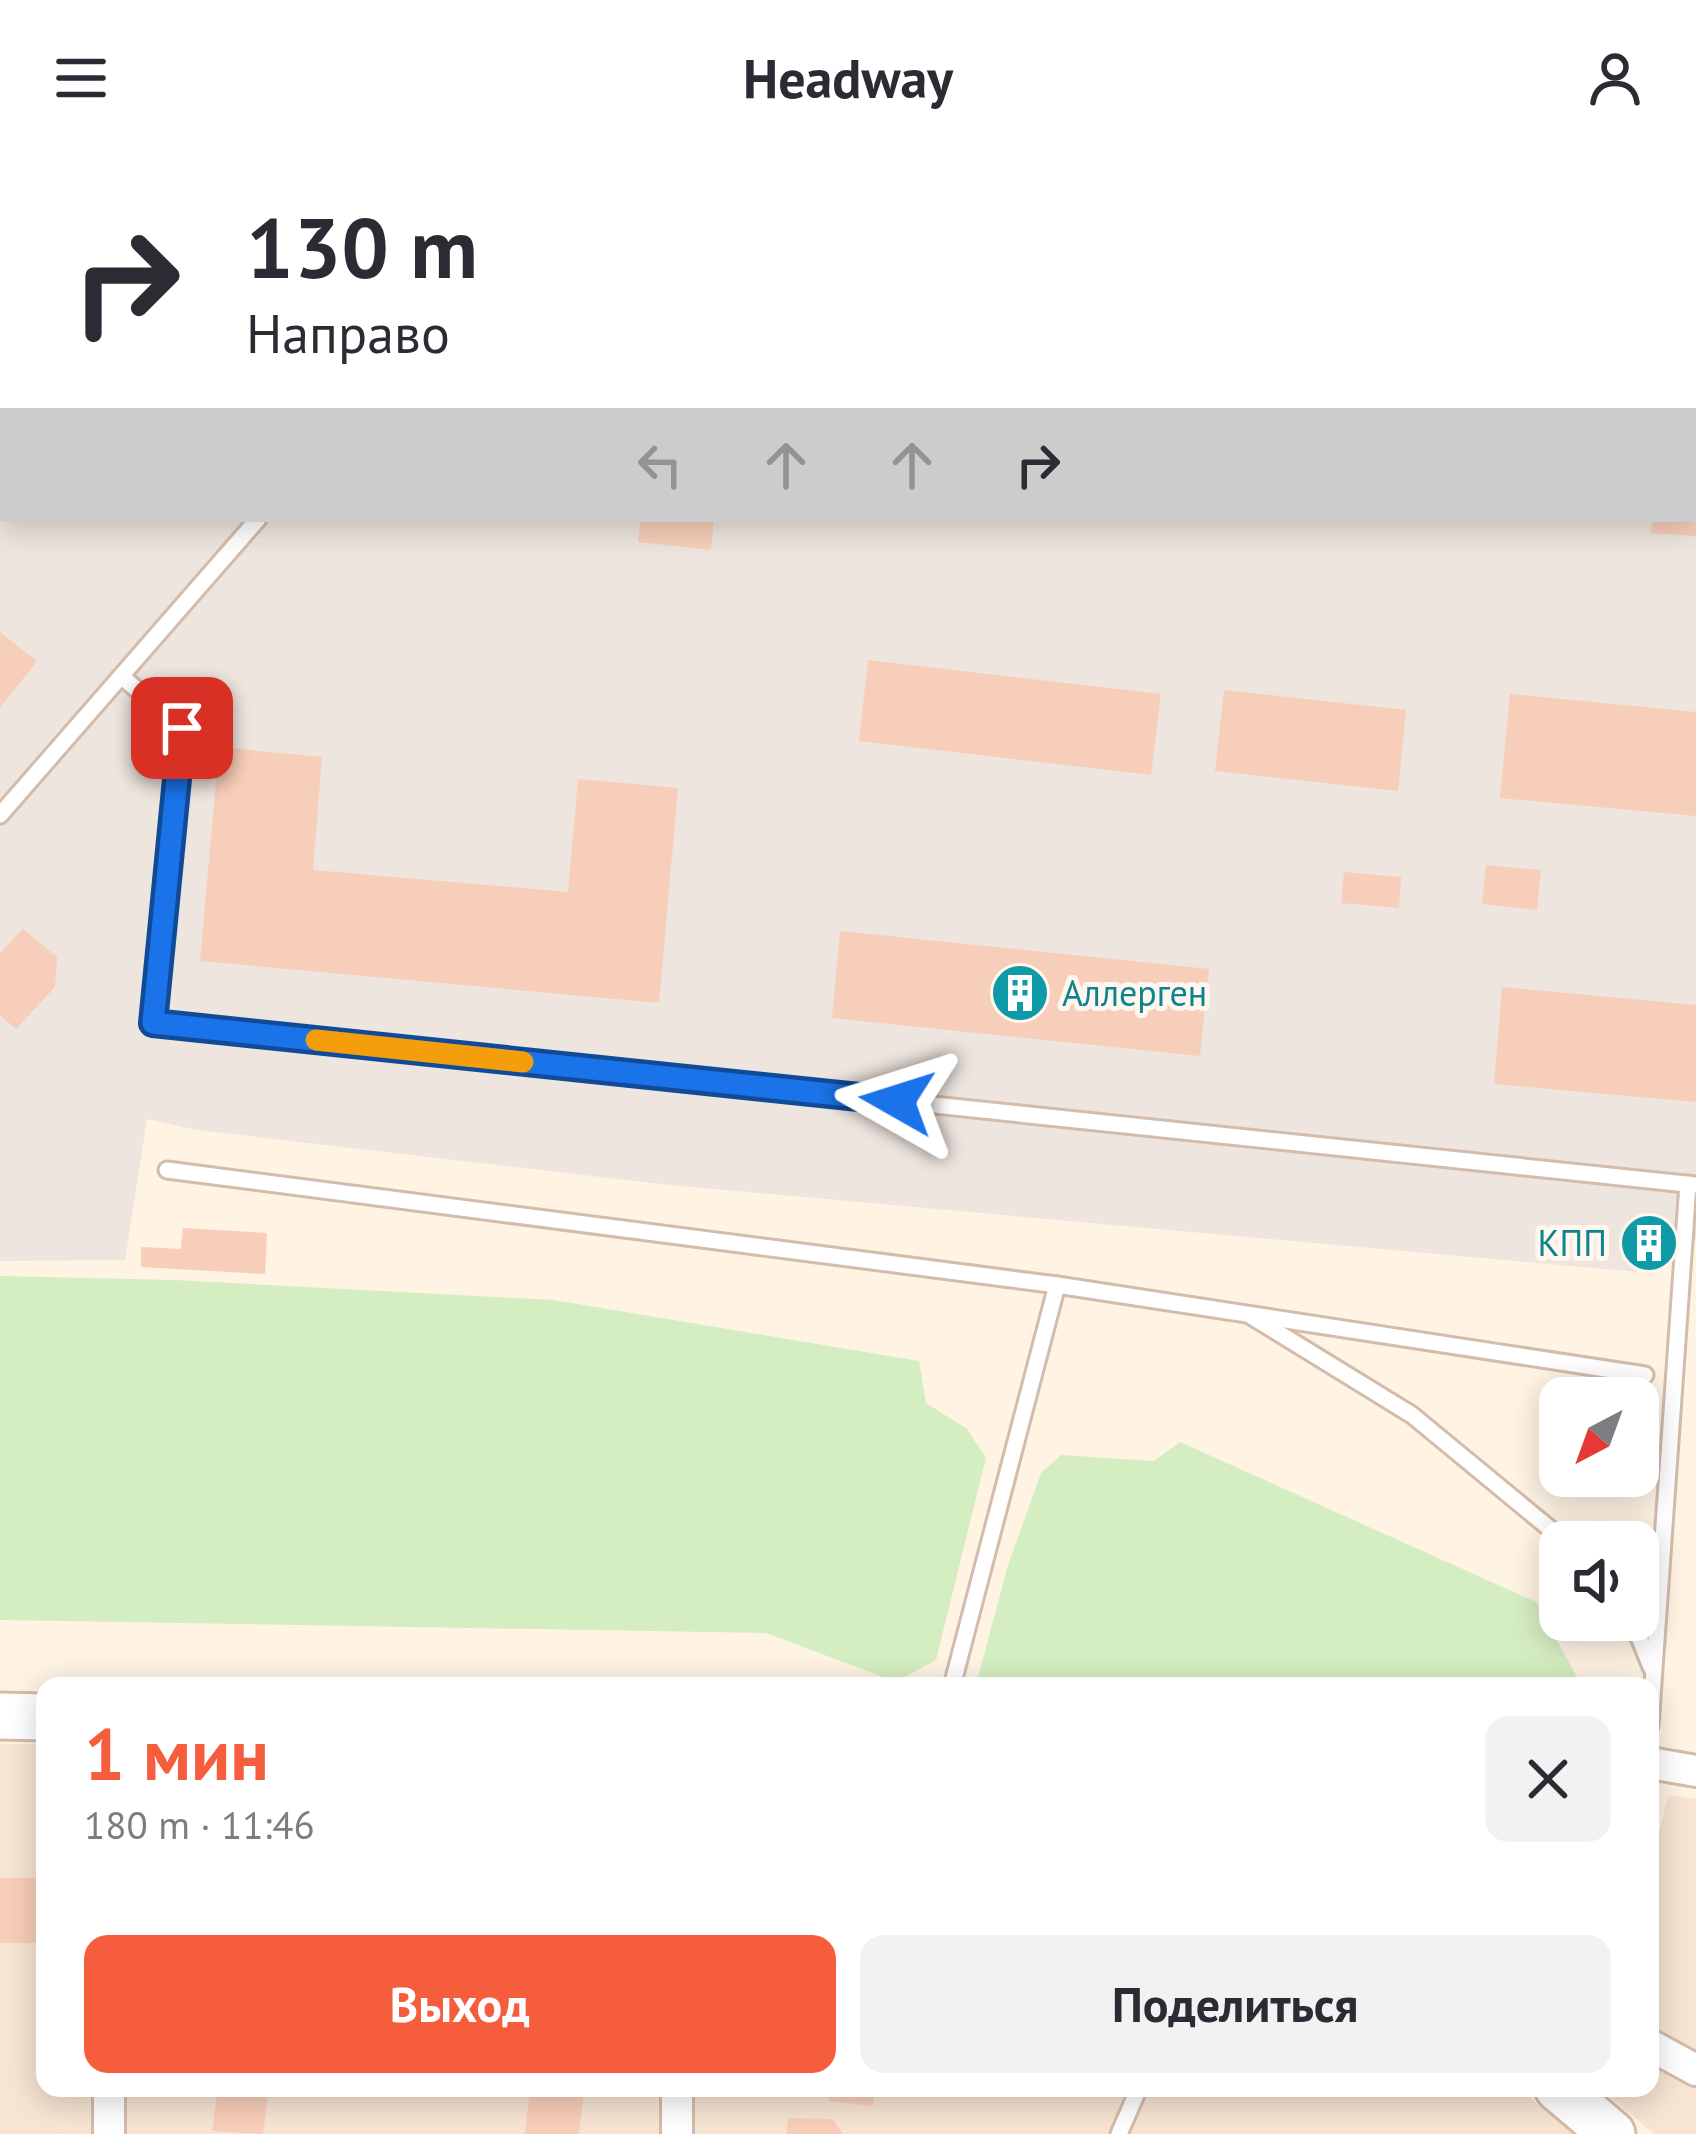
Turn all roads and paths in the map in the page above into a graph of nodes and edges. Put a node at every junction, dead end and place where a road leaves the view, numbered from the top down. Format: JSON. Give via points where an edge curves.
{"nodes":[{"id":1,"x":255,"y":522,"type":"edge"},
{"id":2,"x":121,"y":676,"type":"junction"},
{"id":3,"x":0,"y":815,"type":"edge"},
{"id":4,"x":167,"y":1170,"type":"dead end"},
{"id":5,"x":1692,"y":1184,"type":"edge"},
{"id":6,"x":1057,"y":1285,"type":"junction"},
{"id":7,"x":1243,"y":1312,"type":"junction"},
{"id":8,"x":1645,"y":1375,"type":"dead end"},
{"id":9,"x":1541,"y":1521,"type":"edge"},
{"id":10,"x":1641,"y":1641,"type":"edge"},
{"id":11,"x":1654,"y":1674,"type":"junction"},
{"id":12,"x":954,"y":1677,"type":"edge"},
{"id":13,"x":1654,"y":1677,"type":"edge"},
{"id":14,"x":0,"y":1716,"type":"edge"},
{"id":15,"x":36,"y":1717,"type":"edge"},
{"id":16,"x":1659,"y":1765,"type":"edge"},
{"id":17,"x":1696,"y":1771,"type":"edge"},
{"id":18,"x":1659,"y":2050,"type":"edge"},
{"id":19,"x":1696,"y":2070,"type":"edge"},
{"id":20,"x":108,"y":2097,"type":"edge"},
{"id":21,"x":677,"y":2097,"type":"edge"},
{"id":22,"x":1134,"y":2097,"type":"edge"},
{"id":23,"x":1569,"y":2097,"type":"edge"},
{"id":24,"x":109,"y":2134,"type":"edge"},
{"id":25,"x":677,"y":2134,"type":"edge"},
{"id":26,"x":1119,"y":2134,"type":"edge"},
{"id":27,"x":1612,"y":2134,"type":"edge"}],
"edges":[{"from":1,"to":2,"type":"lane"},
{"from":2,"to":3,"type":"lane"},
{"from":2,"to":5,"type":"lane","via":[[182,728],[153,1023]]},
{"from":4,"to":6,"type":"lane"},
{"from":5,"to":11,"type":"lane"},
{"from":6,"to":7,"type":"lane"},
{"from":6,"to":12,"type":"lane"},
{"from":7,"to":8,"type":"lane"},
{"from":7,"to":9,"type":"lane","via":[[1412,1415]]},
{"from":10,"to":11,"type":"lane"},
{"from":11,"to":13,"type":"lane"},
{"from":14,"to":15,"type":"street"},
{"from":16,"to":17,"type":"street"},
{"from":18,"to":19,"type":"street"},
{"from":20,"to":24,"type":"street"},
{"from":21,"to":25,"type":"street"},
{"from":22,"to":26,"type":"lane"},
{"from":23,"to":27,"type":"street"}]}
